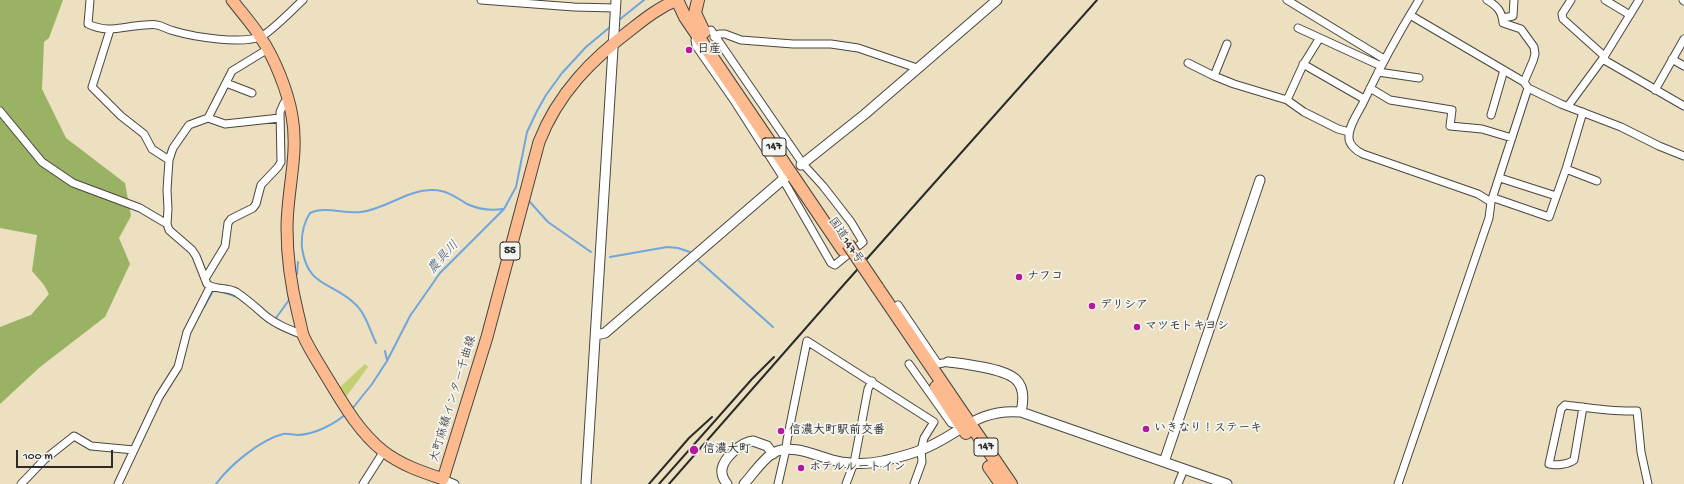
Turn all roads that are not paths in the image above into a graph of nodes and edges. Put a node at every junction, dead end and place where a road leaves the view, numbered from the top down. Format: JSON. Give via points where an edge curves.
{"nodes":[{"id":1,"x":90,"y":0,"type":"edge"},
{"id":2,"x":232,"y":0,"type":"edge"},
{"id":3,"x":303,"y":0,"type":"edge"},
{"id":4,"x":480,"y":0,"type":"edge"},
{"id":5,"x":677,"y":0,"type":"edge"},
{"id":6,"x":698,"y":0,"type":"edge"},
{"id":7,"x":997,"y":0,"type":"edge"},
{"id":8,"x":1287,"y":0,"type":"edge"},
{"id":9,"x":1419,"y":0,"type":"edge"},
{"id":10,"x":1487,"y":0,"type":"edge"},
{"id":11,"x":1514,"y":0,"type":"edge"},
{"id":12,"x":1571,"y":0,"type":"edge"},
{"id":13,"x":1605,"y":0,"type":"edge"},
{"id":14,"x":1638,"y":0,"type":"edge"},
{"id":15,"x":615,"y":8,"type":"edge"},
{"id":16,"x":1630,"y":14,"type":"junction"},
{"id":17,"x":1410,"y":15,"type":"junction"},
{"id":18,"x":1502,"y":18,"type":"junction"},
{"id":19,"x":1298,"y":28,"type":"dead end"},
{"id":20,"x":110,"y":30,"type":"junction"},
{"id":21,"x":706,"y":35,"type":"junction"},
{"id":22,"x":260,"y":37,"type":"junction"},
{"id":23,"x":1319,"y":39,"type":"junction"},
{"id":24,"x":1684,"y":39,"type":"edge"},
{"id":25,"x":613,"y":40,"type":"junction"},
{"id":26,"x":1227,"y":44,"type":"dead end"},
{"id":27,"x":268,"y":50,"type":"junction"},
{"id":28,"x":1604,"y":57,"type":"junction"},
{"id":29,"x":1384,"y":59,"type":"junction"},
{"id":30,"x":1672,"y":59,"type":"junction"},
{"id":31,"x":1188,"y":63,"type":"dead end"},
{"id":32,"x":1303,"y":64,"type":"junction"},
{"id":33,"x":1684,"y":66,"type":"edge"},
{"id":34,"x":917,"y":68,"type":"junction"},
{"id":35,"x":1379,"y":69,"type":"junction"},
{"id":36,"x":1504,"y":70,"type":"junction"},
{"id":37,"x":1214,"y":76,"type":"junction"},
{"id":38,"x":1419,"y":78,"type":"dead end"},
{"id":39,"x":1524,"y":82,"type":"junction"},
{"id":40,"x":226,"y":83,"type":"junction"},
{"id":41,"x":1370,"y":88,"type":"junction"},
{"id":42,"x":1528,"y":88,"type":"junction"},
{"id":43,"x":1655,"y":90,"type":"junction"},
{"id":44,"x":252,"y":94,"type":"dead end"},
{"id":45,"x":288,"y":99,"type":"junction"},
{"id":46,"x":1364,"y":99,"type":"junction"},
{"id":47,"x":1286,"y":100,"type":"junction"},
{"id":48,"x":1568,"y":106,"type":"junction"},
{"id":49,"x":1684,"y":106,"type":"edge"},
{"id":50,"x":0,"y":111,"type":"edge"},
{"id":51,"x":1583,"y":112,"type":"junction"},
{"id":52,"x":1491,"y":115,"type":"dead end"},
{"id":53,"x":208,"y":118,"type":"junction"},
{"id":54,"x":280,"y":118,"type":"junction"},
{"id":55,"x":1349,"y":132,"type":"junction"},
{"id":56,"x":1512,"y":138,"type":"junction"},
{"id":57,"x":1684,"y":156,"type":"edge"},
{"id":58,"x":169,"y":160,"type":"junction"},
{"id":59,"x":802,"y":164,"type":"junction"},
{"id":60,"x":1566,"y":170,"type":"junction"},
{"id":61,"x":785,"y":178,"type":"junction"},
{"id":62,"x":1500,"y":178,"type":"junction"},
{"id":63,"x":1260,"y":180,"type":"dead end"},
{"id":64,"x":1597,"y":181,"type":"dead end"},
{"id":65,"x":1556,"y":196,"type":"junction"},
{"id":66,"x":1492,"y":200,"type":"junction"},
{"id":67,"x":167,"y":224,"type":"junction"},
{"id":68,"x":205,"y":279,"type":"junction"},
{"id":69,"x":210,"y":287,"type":"junction"},
{"id":70,"x":898,"y":305,"type":"dead end"},
{"id":71,"x":303,"y":335,"type":"junction"},
{"id":72,"x":596,"y":335,"type":"junction"},
{"id":73,"x":948,"y":362,"type":"joint"},
{"id":74,"x":909,"y":364,"type":"dead end"},
{"id":75,"x":872,"y":381,"type":"junction"},
{"id":76,"x":1583,"y":407,"type":"junction"},
{"id":77,"x":1021,"y":412,"type":"junction"},
{"id":78,"x":966,"y":425,"type":"junction"},
{"id":79,"x":786,"y":449,"type":"junction"},
{"id":80,"x":134,"y":450,"type":"junction"},
{"id":81,"x":921,"y":450,"type":"junction"},
{"id":82,"x":384,"y":451,"type":"junction"},
{"id":83,"x":773,"y":454,"type":"junction"},
{"id":84,"x":1164,"y":462,"type":"junction"},
{"id":85,"x":854,"y":463,"type":"junction"},
{"id":86,"x":1184,"y":469,"type":"junction"},
{"id":87,"x":442,"y":482,"type":"edge"},
{"id":88,"x":21,"y":484,"type":"edge"},
{"id":89,"x":118,"y":484,"type":"edge"},
{"id":90,"x":363,"y":484,"type":"edge"},
{"id":91,"x":455,"y":484,"type":"edge"},
{"id":92,"x":586,"y":484,"type":"edge"},
{"id":93,"x":727,"y":484,"type":"edge"},
{"id":94,"x":744,"y":484,"type":"edge"},
{"id":95,"x":778,"y":484,"type":"edge"},
{"id":96,"x":846,"y":484,"type":"edge"},
{"id":97,"x":914,"y":484,"type":"edge"},
{"id":98,"x":1001,"y":484,"type":"edge"},
{"id":99,"x":1011,"y":484,"type":"edge"},
{"id":100,"x":1178,"y":484,"type":"edge"},
{"id":101,"x":1227,"y":484,"type":"edge"},
{"id":102,"x":1398,"y":484,"type":"edge"},
{"id":103,"x":1648,"y":484,"type":"edge"}],
"edges":[{"from":1,"to":20,"type":"street","via":[[88,24]]},
{"from":2,"to":22,"type":"main road","name":"大町麻績インター千曲線"},
{"from":3,"to":22,"type":"street"},
{"from":4,"to":15,"type":"street"},
{"from":5,"to":21,"type":"highway","name":"国道147号","number":"147","via":[[686,17]]},
{"from":5,"to":25,"type":"main road","name":"大町麻績インター千曲線","number":"55","via":[[657,10]]},
{"from":6,"to":21,"type":"highway","number":"147","via":[[695,13]]},
{"from":7,"to":34,"type":"street"},
{"from":8,"to":29,"type":"street"},
{"from":9,"to":17,"type":"street"},
{"from":10,"to":18,"type":"street","via":[[1496,5]]},
{"from":11,"to":18,"type":"street","via":[[1513,16]]},
{"from":12,"to":28,"type":"street","via":[[1562,14],[1563,19]]},
{"from":13,"to":16,"type":"street"},
{"from":14,"to":16,"type":"street"},
{"from":15,"to":25,"type":"street"},
{"from":16,"to":28,"type":"street"},
{"from":17,"to":29,"type":"street"},
{"from":17,"to":36,"type":"street"},
{"from":18,"to":39,"type":"street","via":[[1503,23],[1521,29],[1534,46],[1535,54]]},
{"from":19,"to":23,"type":"street"},
{"from":20,"to":22,"type":"street","via":[[156,25],[195,36],[227,40]]},
{"from":20,"to":58,"type":"street","via":[[92,87],[121,116],[144,134],[152,149]]},
{"from":21,"to":34,"type":"street","via":[[725,34],[741,40],[831,44],[858,48]]},
{"from":21,"to":59,"type":"street"},
{"from":21,"to":61,"type":"street","via":[[695,40],[696,46]]},
{"from":21,"to":78,"type":"highway","name":"国道147号","number":"147"},
{"from":22,"to":27,"type":"main road","name":"大町麻績インター千曲線"},
{"from":23,"to":32,"type":"street"},
{"from":23,"to":35,"type":"street"},
{"from":24,"to":30,"type":"street"},
{"from":25,"to":72,"type":"street"},
{"from":25,"to":87,"type":"main road","name":"大町麻績インター千曲線","number":"55","via":[[572,82],[550,115],[541,135],[487,337]]},
{"from":26,"to":37,"type":"street"},
{"from":27,"to":40,"type":"street","via":[[235,68]]},
{"from":27,"to":45,"type":"main road","name":"大町麻績インター千曲線"},
{"from":28,"to":43,"type":"street","via":[[1606,61]]},
{"from":28,"to":48,"type":"street"},
{"from":29,"to":35,"type":"street"},
{"from":30,"to":33,"type":"street"},
{"from":30,"to":43,"type":"street"},
{"from":31,"to":37,"type":"street"},
{"from":32,"to":46,"type":"street"},
{"from":32,"to":47,"type":"street"},
{"from":34,"to":59,"type":"street"},
{"from":35,"to":38,"type":"street"},
{"from":35,"to":41,"type":"street"},
{"from":36,"to":39,"type":"street"},
{"from":36,"to":52,"type":"street"},
{"from":37,"to":47,"type":"street"},
{"from":39,"to":42,"type":"street"},
{"from":40,"to":44,"type":"street"},
{"from":40,"to":53,"type":"street"},
{"from":41,"to":46,"type":"street"},
{"from":41,"to":56,"type":"street","via":[[1390,100],[1452,110],[1450,126],[1482,128]]},
{"from":42,"to":48,"type":"street"},
{"from":42,"to":56,"type":"street"},
{"from":43,"to":49,"type":"street"},
{"from":45,"to":54,"type":"street","via":[[281,107]]},
{"from":45,"to":71,"type":"main road","name":"大町麻績インター千曲線","via":[[295,146],[288,211],[287,251],[291,283]]},
{"from":46,"to":55,"type":"street"},
{"from":47,"to":55,"type":"street","via":[[1304,112]]},
{"from":48,"to":51,"type":"street"},
{"from":50,"to":67,"type":"street","via":[[42,162],[73,183],[140,208]]},
{"from":51,"to":57,"type":"street","via":[[1621,126]]},
{"from":51,"to":60,"type":"street"},
{"from":53,"to":54,"type":"street","via":[[225,124]]},
{"from":53,"to":58,"type":"street","via":[[189,125],[173,148]]},
{"from":54,"to":68,"type":"street","via":[[281,162],[261,185],[253,208],[228,222],[225,246]]},
{"from":55,"to":66,"type":"street","via":[[1349,142],[1363,154]]},
{"from":56,"to":62,"type":"street"},
{"from":58,"to":67,"type":"street"},
{"from":59,"to":61,"type":"street","via":[[823,186],[864,242],[835,265],[831,263]]},
{"from":60,"to":64,"type":"street"},
{"from":60,"to":65,"type":"street"},
{"from":61,"to":72,"type":"street","via":[[605,333]]},
{"from":62,"to":65,"type":"street"},
{"from":62,"to":66,"type":"street"},
{"from":63,"to":84,"type":"street"},
{"from":65,"to":66,"type":"street","via":[[1549,216]]},
{"from":66,"to":102,"type":"street","via":[[1489,218]]},
{"from":67,"to":68,"type":"street","via":[[169,230],[196,256]]},
{"from":68,"to":69,"type":"street"},
{"from":69,"to":71,"type":"street","via":[[235,291],[278,324]]},
{"from":69,"to":80,"type":"street","via":[[187,332],[178,367],[159,398]]},
{"from":70,"to":73,"type":"street","via":[[938,364]]},
{"from":71,"to":82,"type":"main road","name":"大町麻績インター千曲線","via":[[353,419]]},
{"from":72,"to":92,"type":"street"},
{"from":73,"to":77,"type":"street","via":[[996,370],[1016,378],[1023,393]]},
{"from":74,"to":78,"type":"street","via":[[951,423]]},
{"from":75,"to":79,"type":"street","via":[[807,341]]},
{"from":75,"to":81,"type":"street","via":[[934,422],[924,438]]},
{"from":75,"to":85,"type":"street","via":[[868,389]]},
{"from":76,"to":76,"type":"street","via":[[1565,405],[1561,409],[1549,464],[1574,460]]},
{"from":76,"to":103,"type":"street","via":[[1637,412],[1641,452]]},
{"from":77,"to":78,"type":"street","via":[[996,412]]},
{"from":77,"to":84,"type":"street"},
{"from":78,"to":81,"type":"street"},
{"from":78,"to":98,"type":"highway","name":"国道147号","number":"147"},
{"from":78,"to":99,"type":"highway","name":"国道147号","number":"147"},
{"from":79,"to":83,"type":"street"},
{"from":79,"to":85,"type":"street"},
{"from":79,"to":95,"type":"street"},
{"from":80,"to":88,"type":"street","via":[[92,446],[74,436],[45,459]]},
{"from":80,"to":89,"type":"street"},
{"from":81,"to":85,"type":"street","via":[[882,461]]},
{"from":81,"to":97,"type":"street","via":[[922,462]]},
{"from":82,"to":87,"type":"main road","name":"大町麻績インター千曲線","via":[[407,466]]},
{"from":82,"to":90,"type":"street"},
{"from":83,"to":93,"type":"street","via":[[767,446],[754,441],[741,445],[723,465],[721,474]]},
{"from":83,"to":94,"type":"street"},
{"from":84,"to":86,"type":"street"},
{"from":85,"to":96,"type":"street"},
{"from":86,"to":100,"type":"street"},
{"from":86,"to":101,"type":"street"},
{"from":87,"to":91,"type":"street"}]}
